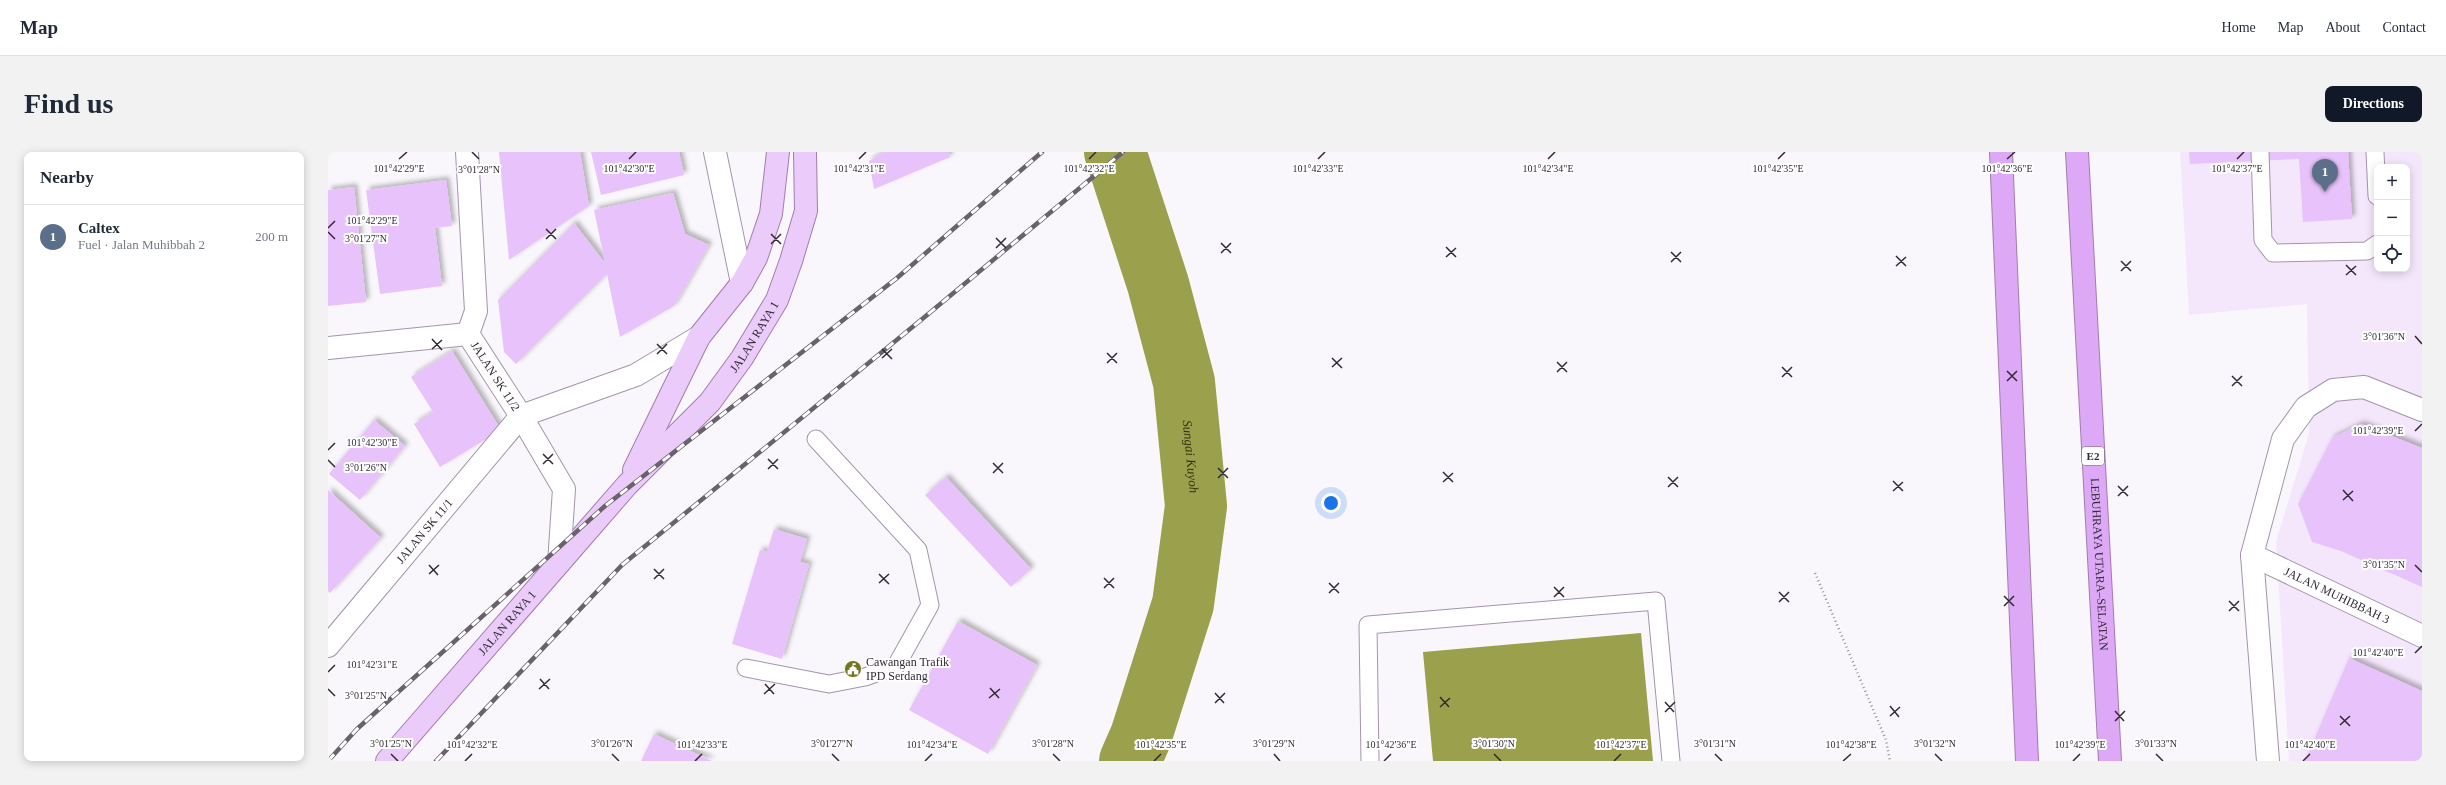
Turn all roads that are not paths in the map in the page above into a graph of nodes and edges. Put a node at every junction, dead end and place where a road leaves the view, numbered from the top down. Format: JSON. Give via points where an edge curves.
{"nodes":[{"id":1,"x":467,"y":152,"type":"edge"},
{"id":2,"x":715,"y":152,"type":"edge"},
{"id":3,"x":778,"y":152,"type":"edge"},
{"id":4,"x":805,"y":152,"type":"edge"},
{"id":5,"x":2001,"y":152,"type":"edge"},
{"id":6,"x":2077,"y":152,"type":"edge"},
{"id":7,"x":2260,"y":152,"type":"edge"},
{"id":8,"x":2375,"y":152,"type":"edge"},
{"id":9,"x":2376,"y":164,"type":"edge"},
{"id":10,"x":2374,"y":246,"type":"edge"},
{"id":11,"x":742,"y":283,"type":"junction"},
{"id":12,"x":468,"y":334,"type":"junction"},
{"id":13,"x":699,"y":337,"type":"junction"},
{"id":14,"x":328,"y":348,"type":"edge"},
{"id":15,"x":2422,"y":410,"type":"edge"},
{"id":16,"x":521,"y":416,"type":"junction"},
{"id":17,"x":816,"y":439,"type":"dead end"},
{"id":18,"x":627,"y":485,"type":"junction"},
{"id":19,"x":2252,"y":555,"type":"junction"},
{"id":20,"x":559,"y":564,"type":"junction"},
{"id":21,"x":2422,"y":636,"type":"edge"},
{"id":22,"x":328,"y":646,"type":"edge"},
{"id":23,"x":746,"y":668,"type":"dead end"},
{"id":24,"x":394,"y":757,"type":"edge"},
{"id":25,"x":1370,"y":761,"type":"edge"},
{"id":26,"x":1671,"y":761,"type":"edge"},
{"id":27,"x":2027,"y":761,"type":"edge"},
{"id":28,"x":2110,"y":761,"type":"edge"},
{"id":29,"x":2268,"y":761,"type":"edge"}],
"edges":[{"from":1,"to":12,"type":"street","via":[[476,311]]},
{"from":2,"to":11,"type":"street"},
{"from":3,"to":11,"type":"main road","name":"JALAN RAYA 1","via":[[771,214],[756,258]]},
{"from":4,"to":18,"type":"main road","name":"JALAN RAYA 1","via":[[806,211],[792,261],[777,300],[742,358],[710,402]]},
{"from":5,"to":27,"type":"highway"},
{"from":6,"to":28,"type":"highway","name":"LEBUHRAYA UTARA–SELATAN","number":"E2"},
{"from":7,"to":10,"type":"lane","via":[[2263,240],[2273,253],[2367,251]]},
{"from":8,"to":9,"type":"lane"},
{"from":11,"to":13,"type":"main road","name":"JALAN RAYA 1"},
{"from":12,"to":14,"type":"street","name":"JALAN SK 11/2"},
{"from":12,"to":16,"type":"street","name":"JALAN SK 11/2"},
{"from":13,"to":16,"type":"street","via":[[636,375]]},
{"from":13,"to":18,"type":"main road","name":"JALAN RAYA 1"},
{"from":15,"to":19,"type":"street","via":[[2364,388],[2333,390],[2306,407],[2283,439]]},
{"from":16,"to":20,"type":"street","name":"JALAN SK 11/2","via":[[564,489]]},
{"from":16,"to":22,"type":"street","name":"JALAN SK 11/1"},
{"from":17,"to":23,"type":"lane","via":[[918,550],[930,605],[896,666],[865,677],[829,684]]},
{"from":18,"to":20,"type":"main road","name":"JALAN RAYA 1"},
{"from":19,"to":21,"type":"street","name":"JALAN MUHIBBAH 3"},
{"from":19,"to":29,"type":"street"},
{"from":20,"to":24,"type":"main road","name":"JALAN RAYA 1"},
{"from":25,"to":26,"type":"lane","via":[[1368,625],[1656,601]]}]}
